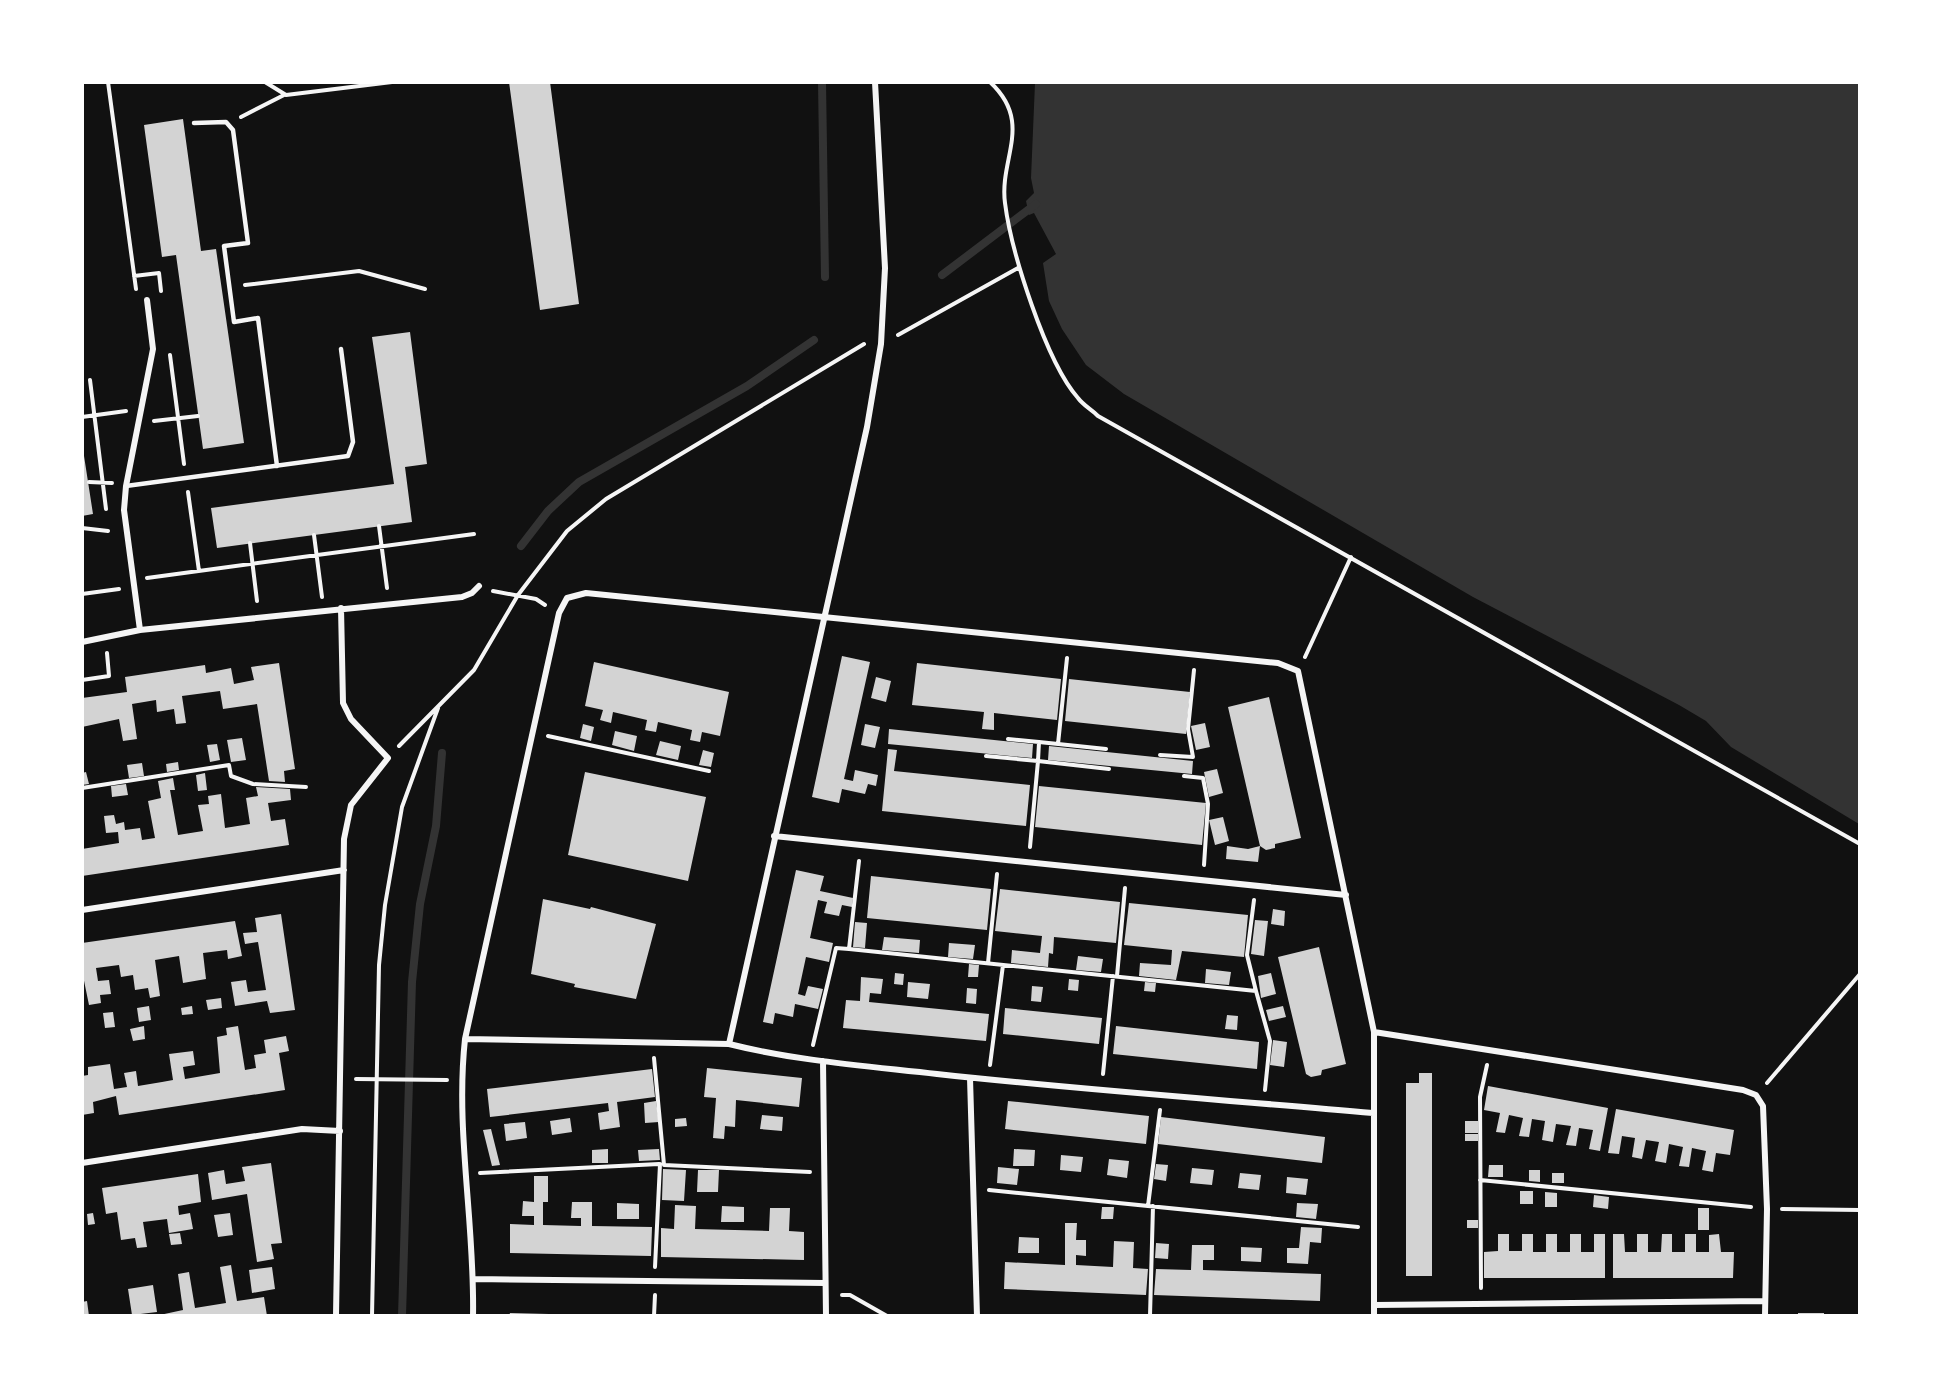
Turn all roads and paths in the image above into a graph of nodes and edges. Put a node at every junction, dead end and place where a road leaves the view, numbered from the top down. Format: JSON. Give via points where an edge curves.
{"nodes":[{"id":1,"x":108,"y":82,"type":"edge"},
{"id":2,"x":265,"y":82,"type":"edge"},
{"id":3,"x":392,"y":82,"type":"edge"},
{"id":4,"x":875,"y":82,"type":"edge"},
{"id":5,"x":990,"y":82,"type":"edge"},
{"id":6,"x":284,"y":95,"type":"junction"},
{"id":7,"x":194,"y":123,"type":"dead end"},
{"id":8,"x":230,"y":123,"type":"junction"},
{"id":9,"x":1018,"y":268,"type":"junction"},
{"id":10,"x":134,"y":276,"type":"junction"},
{"id":11,"x":229,"y":287,"type":"junction"},
{"id":12,"x":425,"y":289,"type":"dead end"},
{"id":13,"x":162,"y":295,"type":"dead end"},
{"id":14,"x":147,"y":300,"type":"joint"},
{"id":15,"x":882,"y":333,"type":"junction"},
{"id":16,"x":881,"y":344,"type":"junction"},
{"id":17,"x":341,"y":349,"type":"dead end"},
{"id":18,"x":170,"y":351,"type":"dead end"},
{"id":19,"x":90,"y":380,"type":"dead end"},
{"id":20,"x":141,"y":410,"type":"junction"},
{"id":21,"x":94,"y":416,"type":"junction"},
{"id":22,"x":198,"y":416,"type":"dead end"},
{"id":23,"x":82,"y":417,"type":"edge"},
{"id":24,"x":178,"y":418,"type":"junction"},
{"id":25,"x":138,"y":423,"type":"junction"},
{"id":26,"x":277,"y":466,"type":"junction"},
{"id":27,"x":186,"y":478,"type":"junction"},
{"id":28,"x":126,"y":486,"type":"junction"},
{"id":29,"x":106,"y":511,"type":"dead end"},
{"id":30,"x":107,"y":521,"type":"dead end"},
{"id":31,"x":379,"y":526,"type":"dead end"},
{"id":32,"x":82,"y":528,"type":"edge"},
{"id":33,"x":108,"y":531,"type":"junction"},
{"id":34,"x":474,"y":534,"type":"dead end"},
{"id":35,"x":314,"y":535,"type":"dead end"},
{"id":36,"x":110,"y":543,"type":"dead end"},
{"id":37,"x":250,"y":543,"type":"dead end"},
{"id":38,"x":381,"y":547,"type":"junction"},
{"id":39,"x":316,"y":555,"type":"junction"},
{"id":40,"x":1351,"y":557,"type":"junction"},
{"id":41,"x":253,"y":564,"type":"junction"},
{"id":42,"x":199,"y":571,"type":"junction"},
{"id":43,"x":115,"y":578,"type":"dead end"},
{"id":44,"x":132,"y":580,"type":"junction"},
{"id":45,"x":479,"y":586,"type":"joint"},
{"id":46,"x":117,"y":590,"type":"junction"},
{"id":47,"x":82,"y":594,"type":"edge"},
{"id":48,"x":518,"y":595,"type":"junction"},
{"id":49,"x":388,"y":604,"type":"junction"},
{"id":50,"x":341,"y":608,"type":"junction"},
{"id":51,"x":323,"y":610,"type":"junction"},
{"id":52,"x":559,"y":613,"type":"junction"},
{"id":53,"x":259,"y":617,"type":"junction"},
{"id":54,"x":823,"y":617,"type":"junction"},
{"id":55,"x":140,"y":630,"type":"junction"},
{"id":56,"x":105,"y":638,"type":"junction"},
{"id":57,"x":82,"y":642,"type":"edge"},
{"id":58,"x":1069,"y":642,"type":"junction"},
{"id":59,"x":1195,"y":654,"type":"junction"},
{"id":60,"x":1298,"y":671,"type":"junction"},
{"id":61,"x":82,"y":680,"type":"edge"},
{"id":62,"x":438,"y":707,"type":"junction"},
{"id":63,"x":532,"y":732,"type":"junction"},
{"id":64,"x":1008,"y":738,"type":"dead end"},
{"id":65,"x":1039,"y":742,"type":"junction"},
{"id":66,"x":1058,"y":744,"type":"junction"},
{"id":67,"x":1106,"y":749,"type":"dead end"},
{"id":68,"x":1160,"y":755,"type":"dead end"},
{"id":69,"x":986,"y":756,"type":"dead end"},
{"id":70,"x":388,"y":758,"type":"junction"},
{"id":71,"x":1038,"y":761,"type":"junction"},
{"id":72,"x":1109,"y":769,"type":"dead end"},
{"id":73,"x":709,"y":771,"type":"dead end"},
{"id":74,"x":1184,"y":776,"type":"dead end"},
{"id":75,"x":306,"y":787,"type":"dead end"},
{"id":76,"x":82,"y":788,"type":"edge"},
{"id":77,"x":774,"y":837,"type":"junction"},
{"id":78,"x":1860,"y":844,"type":"edge"},
{"id":79,"x":861,"y":845,"type":"junction"},
{"id":80,"x":998,"y":860,"type":"junction"},
{"id":81,"x":1028,"y":862,"type":"junction"},
{"id":82,"x":344,"y":870,"type":"junction"},
{"id":83,"x":1127,"y":873,"type":"junction"},
{"id":84,"x":1203,"y":880,"type":"junction"},
{"id":85,"x":1256,"y":886,"type":"junction"},
{"id":86,"x":1346,"y":895,"type":"junction"},
{"id":87,"x":82,"y":910,"type":"edge"},
{"id":88,"x":849,"y":949,"type":"junction"},
{"id":89,"x":988,"y":963,"type":"junction"},
{"id":90,"x":1003,"y":965,"type":"junction"},
{"id":91,"x":1860,"y":974,"type":"edge"},
{"id":92,"x":1115,"y":976,"type":"junction"},
{"id":93,"x":1256,"y":991,"type":"junction"},
{"id":94,"x":1374,"y":1032,"type":"junction"},
{"id":95,"x":465,"y":1039,"type":"junction"},
{"id":96,"x":729,"y":1044,"type":"junction"},
{"id":97,"x":1490,"y":1050,"type":"junction"},
{"id":98,"x":654,"y":1057,"type":"dead end"},
{"id":99,"x":809,"y":1059,"type":"junction"},
{"id":100,"x":823,"y":1061,"type":"junction"},
{"id":101,"x":970,"y":1078,"type":"junction"},
{"id":102,"x":340,"y":1079,"type":"junction"},
{"id":103,"x":988,"y":1079,"type":"junction"},
{"id":104,"x":376,"y":1080,"type":"junction"},
{"id":105,"x":427,"y":1081,"type":"dead end"},
{"id":106,"x":1102,"y":1089,"type":"junction"},
{"id":107,"x":1161,"y":1094,"type":"junction"},
{"id":108,"x":1756,"y":1095,"type":"junction"},
{"id":109,"x":1263,"y":1103,"type":"junction"},
{"id":110,"x":1373,"y":1113,"type":"junction"},
{"id":111,"x":339,"y":1131,"type":"junction"},
{"id":112,"x":82,"y":1163,"type":"edge"},
{"id":113,"x":661,"y":1164,"type":"junction"},
{"id":114,"x":824,"y":1172,"type":"junction"},
{"id":115,"x":467,"y":1173,"type":"junction"},
{"id":116,"x":1480,"y":1180,"type":"junction"},
{"id":117,"x":973,"y":1188,"type":"junction"},
{"id":118,"x":1151,"y":1206,"type":"junction"},
{"id":119,"x":1767,"y":1209,"type":"junction"},
{"id":120,"x":1860,"y":1210,"type":"edge"},
{"id":121,"x":1373,"y":1229,"type":"junction"},
{"id":122,"x":474,"y":1279,"type":"junction"},
{"id":123,"x":655,"y":1281,"type":"junction"},
{"id":124,"x":825,"y":1283,"type":"junction"},
{"id":125,"x":826,"y":1295,"type":"junction"},
{"id":126,"x":1765,"y":1302,"type":"junction"},
{"id":127,"x":1481,"y":1303,"type":"junction"},
{"id":128,"x":1374,"y":1305,"type":"junction"},
{"id":129,"x":336,"y":1316,"type":"edge"},
{"id":130,"x":372,"y":1316,"type":"edge"},
{"id":131,"x":473,"y":1316,"type":"edge"},
{"id":132,"x":654,"y":1316,"type":"edge"},
{"id":133,"x":826,"y":1316,"type":"edge"},
{"id":134,"x":887,"y":1316,"type":"edge"},
{"id":135,"x":977,"y":1316,"type":"edge"},
{"id":136,"x":1150,"y":1316,"type":"edge"},
{"id":137,"x":1374,"y":1316,"type":"edge"},
{"id":138,"x":1765,"y":1316,"type":"edge"}],
"edges":[{"from":1,"to":10,"type":"path"},
{"from":2,"to":6,"type":"path"},
{"from":3,"to":6,"type":"path"},
{"from":4,"to":15,"type":"street","via":[[885,268]]},
{"from":5,"to":9,"type":"path","via":[[1011,111],[1005,201]]},
{"from":6,"to":8,"type":"path"},
{"from":7,"to":8,"type":"lane"},
{"from":8,"to":11,"type":"lane","via":[[248,243],[224,246]]},
{"from":9,"to":16,"type":"path"},
{"from":9,"to":40,"type":"path","via":[[1055,359],[1077,398],[1098,416]]},
{"from":10,"to":13,"type":"path","via":[[159,273]]},
{"from":10,"to":14,"type":"path","via":[[136,291]]},
{"from":11,"to":12,"type":"path","via":[[358,271]]},
{"from":11,"to":26,"type":"lane","via":[[234,322],[258,318]]},
{"from":14,"to":20,"type":"street","via":[[153,349]]},
{"from":15,"to":16,"type":"street"},
{"from":15,"to":48,"type":"path","via":[[606,499],[567,531]]},
{"from":16,"to":54,"type":"street","via":[[867,427]]},
{"from":17,"to":26,"type":"lane","via":[[351,452],[342,458]]},
{"from":18,"to":24,"type":"path"},
{"from":19,"to":21,"type":"path"},
{"from":20,"to":21,"type":"path"},
{"from":20,"to":25,"type":"street"},
{"from":21,"to":23,"type":"path"},
{"from":21,"to":29,"type":"path"},
{"from":22,"to":24,"type":"path"},
{"from":24,"to":25,"type":"path"},
{"from":24,"to":27,"type":"path"},
{"from":25,"to":28,"type":"street"},
{"from":26,"to":27,"type":"lane"},
{"from":27,"to":28,"type":"lane"},
{"from":27,"to":42,"type":"path"},
{"from":28,"to":44,"type":"street","via":[[124,510]]},
{"from":30,"to":33,"type":"path"},
{"from":31,"to":38,"type":"path"},
{"from":32,"to":33,"type":"path"},
{"from":33,"to":36,"type":"path"},
{"from":34,"to":38,"type":"path"},
{"from":35,"to":39,"type":"path"},
{"from":37,"to":41,"type":"path"},
{"from":38,"to":39,"type":"path"},
{"from":38,"to":49,"type":"path"},
{"from":39,"to":41,"type":"path"},
{"from":39,"to":51,"type":"path"},
{"from":40,"to":60,"type":"path"},
{"from":40,"to":78,"type":"path"},
{"from":41,"to":42,"type":"path"},
{"from":41,"to":53,"type":"path"},
{"from":42,"to":44,"type":"path"},
{"from":43,"to":46,"type":"path"},
{"from":44,"to":46,"type":"path"},
{"from":44,"to":55,"type":"street"},
{"from":45,"to":48,"type":"path"},
{"from":45,"to":49,"type":"street","via":[[462,597]]},
{"from":46,"to":47,"type":"path"},
{"from":48,"to":52,"type":"path","via":[[536,599]]},
{"from":48,"to":62,"type":"path","via":[[474,670]]},
{"from":49,"to":50,"type":"street"},
{"from":50,"to":51,"type":"street"},
{"from":50,"to":70,"type":"street","via":[[343,703],[351,719]]},
{"from":51,"to":53,"type":"street"},
{"from":52,"to":54,"type":"street","via":[[567,598],[586,594]]},
{"from":52,"to":63,"type":"street"},
{"from":53,"to":55,"type":"street"},
{"from":54,"to":58,"type":"street"},
{"from":54,"to":77,"type":"street"},
{"from":55,"to":56,"type":"street"},
{"from":56,"to":57,"type":"street"},
{"from":56,"to":61,"type":"path","via":[[110,676]]},
{"from":58,"to":59,"type":"street"},
{"from":58,"to":66,"type":"path"},
{"from":59,"to":60,"type":"street","via":[[1278,663]]},
{"from":59,"to":68,"type":"path","via":[[1188,729],[1193,757]]},
{"from":60,"to":86,"type":"street"},
{"from":62,"to":70,"type":"path"},
{"from":62,"to":104,"type":"path","via":[[402,807],[384,905]]},
{"from":63,"to":73,"type":"path"},
{"from":63,"to":95,"type":"street"},
{"from":64,"to":65,"type":"path"},
{"from":65,"to":66,"type":"path"},
{"from":65,"to":71,"type":"path"},
{"from":66,"to":67,"type":"path"},
{"from":69,"to":71,"type":"path"},
{"from":70,"to":82,"type":"street","via":[[351,805]]},
{"from":71,"to":72,"type":"path"},
{"from":71,"to":81,"type":"path"},
{"from":74,"to":84,"type":"path","via":[[1203,778],[1208,804]]},
{"from":75,"to":76,"type":"path","via":[[253,784],[231,776],[229,765]]},
{"from":77,"to":79,"type":"street"},
{"from":77,"to":96,"type":"street"},
{"from":79,"to":80,"type":"street"},
{"from":79,"to":88,"type":"path"},
{"from":80,"to":81,"type":"street"},
{"from":80,"to":89,"type":"path"},
{"from":81,"to":83,"type":"street"},
{"from":82,"to":87,"type":"street"},
{"from":82,"to":102,"type":"street"},
{"from":83,"to":84,"type":"street"},
{"from":83,"to":92,"type":"path"},
{"from":84,"to":85,"type":"street"},
{"from":85,"to":86,"type":"street"},
{"from":85,"to":93,"type":"path","via":[[1247,955]]},
{"from":86,"to":94,"type":"street"},
{"from":88,"to":89,"type":"path"},
{"from":88,"to":99,"type":"path","via":[[836,948]]},
{"from":89,"to":90,"type":"path"},
{"from":90,"to":92,"type":"path"},
{"from":90,"to":103,"type":"path"},
{"from":91,"to":108,"type":"path"},
{"from":92,"to":93,"type":"path"},
{"from":92,"to":106,"type":"path"},
{"from":93,"to":109,"type":"path","via":[[1270,1041]]},
{"from":94,"to":97,"type":"street"},
{"from":94,"to":110,"type":"street"},
{"from":95,"to":96,"type":"street"},
{"from":95,"to":115,"type":"street","via":[[460,1080]]},
{"from":96,"to":99,"type":"street"},
{"from":97,"to":108,"type":"street"},
{"from":97,"to":116,"type":"path","via":[[1480,1097]]},
{"from":98,"to":113,"type":"path"},
{"from":99,"to":100,"type":"street"},
{"from":100,"to":101,"type":"street"},
{"from":100,"to":114,"type":"street"},
{"from":101,"to":103,"type":"street"},
{"from":101,"to":117,"type":"street"},
{"from":102,"to":104,"type":"path"},
{"from":102,"to":111,"type":"street"},
{"from":103,"to":106,"type":"street"},
{"from":104,"to":105,"type":"path"},
{"from":104,"to":130,"type":"path"},
{"from":106,"to":107,"type":"street"},
{"from":107,"to":109,"type":"street"},
{"from":107,"to":118,"type":"path"},
{"from":108,"to":119,"type":"street","via":[[1763,1106]]},
{"from":109,"to":110,"type":"street"},
{"from":110,"to":121,"type":"street"},
{"from":111,"to":112,"type":"street","via":[[302,1129]]},
{"from":111,"to":129,"type":"street"},
{"from":113,"to":114,"type":"path"},
{"from":113,"to":115,"type":"path"},
{"from":113,"to":123,"type":"path"},
{"from":114,"to":124,"type":"street"},
{"from":115,"to":122,"type":"street"},
{"from":116,"to":119,"type":"path"},
{"from":116,"to":127,"type":"path"},
{"from":117,"to":118,"type":"path"},
{"from":117,"to":135,"type":"street"},
{"from":118,"to":121,"type":"path"},
{"from":118,"to":136,"type":"path"},
{"from":119,"to":120,"type":"path"},
{"from":119,"to":126,"type":"street"},
{"from":121,"to":128,"type":"street"},
{"from":122,"to":123,"type":"street"},
{"from":122,"to":131,"type":"street"},
{"from":123,"to":124,"type":"street"},
{"from":123,"to":132,"type":"path"},
{"from":124,"to":125,"type":"street"},
{"from":125,"to":133,"type":"street"},
{"from":125,"to":134,"type":"path","via":[[850,1295]]},
{"from":126,"to":127,"type":"street"},
{"from":126,"to":138,"type":"street"},
{"from":127,"to":128,"type":"street"},
{"from":128,"to":137,"type":"street"}]}
